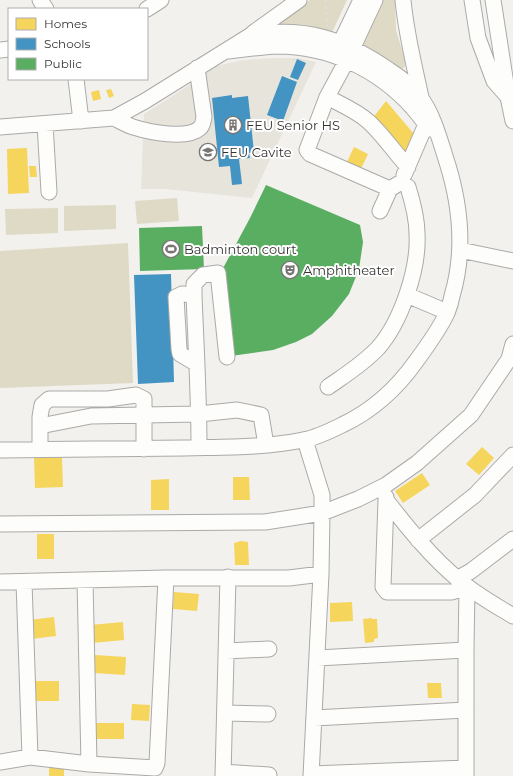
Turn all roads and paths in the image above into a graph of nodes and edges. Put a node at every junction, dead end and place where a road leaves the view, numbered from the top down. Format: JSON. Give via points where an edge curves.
{"nodes":[{"id":1,"x":161,"y":0,"type":"edge"},
{"id":2,"x":299,"y":0,"type":"edge"},
{"id":3,"x":326,"y":0,"type":"edge"},
{"id":4,"x":360,"y":0,"type":"edge"},
{"id":5,"x":375,"y":0,"type":"edge"},
{"id":6,"x":403,"y":0,"type":"edge"},
{"id":7,"x":472,"y":0,"type":"edge"},
{"id":8,"x":493,"y":0,"type":"edge"},
{"id":9,"x":148,"y":8,"type":"edge"},
{"id":10,"x":327,"y":27,"type":"dead end"},
{"id":11,"x":251,"y":35,"type":"junction"},
{"id":12,"x":225,"y":51,"type":"junction"},
{"id":13,"x":344,"y":51,"type":"junction"},
{"id":14,"x":197,"y":68,"type":"junction"},
{"id":15,"x":76,"y":80,"type":"edge"},
{"id":16,"x":327,"y":97,"type":"junction"},
{"id":17,"x":508,"y":97,"type":"junction"},
{"id":18,"x":422,"y":98,"type":"junction"},
{"id":19,"x":114,"y":118,"type":"junction"},
{"id":20,"x":81,"y":121,"type":"junction"},
{"id":21,"x":429,"y":121,"type":"junction"},
{"id":22,"x":513,"y":121,"type":"edge"},
{"id":23,"x":45,"y":124,"type":"junction"},
{"id":24,"x":0,"y":127,"type":"edge"},
{"id":25,"x":402,"y":180,"type":"junction"},
{"id":26,"x":49,"y":192,"type":"dead end"},
{"id":27,"x":380,"y":211,"type":"dead end"},
{"id":28,"x":460,"y":250,"type":"junction"},
{"id":29,"x":513,"y":261,"type":"edge"},
{"id":30,"x":407,"y":296,"type":"junction"},
{"id":31,"x":447,"y":312,"type":"junction"},
{"id":32,"x":513,"y":344,"type":"edge"},
{"id":33,"x":227,"y":357,"type":"dead end"},
{"id":34,"x":328,"y":387,"type":"dead end"},
{"id":35,"x":145,"y":414,"type":"junction"},
{"id":36,"x":199,"y":414,"type":"junction"},
{"id":37,"x":40,"y":426,"type":"junction"},
{"id":38,"x":305,"y":440,"type":"junction"},
{"id":39,"x":266,"y":445,"type":"junction"},
{"id":40,"x":200,"y":447,"type":"junction"},
{"id":41,"x":40,"y":449,"type":"junction"},
{"id":42,"x":144,"y":449,"type":"junction"},
{"id":43,"x":0,"y":450,"type":"edge"},
{"id":44,"x":513,"y":455,"type":"edge"},
{"id":45,"x":386,"y":485,"type":"junction"},
{"id":46,"x":386,"y":500,"type":"junction"},
{"id":47,"x":322,"y":513,"type":"junction"},
{"id":48,"x":0,"y":524,"type":"edge"},
{"id":49,"x":418,"y":540,"type":"junction"},
{"id":50,"x":512,"y":541,"type":"edge"},
{"id":51,"x":321,"y":574,"type":"junction"},
{"id":52,"x":228,"y":577,"type":"junction"},
{"id":53,"x":166,"y":578,"type":"junction"},
{"id":54,"x":85,"y":580,"type":"junction"},
{"id":55,"x":0,"y":582,"type":"edge"},
{"id":56,"x":24,"y":582,"type":"junction"},
{"id":57,"x":462,"y":583,"type":"junction"},
{"id":58,"x":513,"y":616,"type":"edge"},
{"id":59,"x":269,"y":649,"type":"dead end"},
{"id":60,"x":226,"y":650,"type":"junction"},
{"id":61,"x":466,"y":650,"type":"junction"},
{"id":62,"x":317,"y":658,"type":"junction"},
{"id":63,"x":466,"y":710,"type":"junction"},
{"id":64,"x":225,"y":713,"type":"junction"},
{"id":65,"x":268,"y":714,"type":"dead end"},
{"id":66,"x":314,"y":718,"type":"junction"},
{"id":67,"x":30,"y":757,"type":"junction"},
{"id":68,"x":0,"y":762,"type":"edge"},
{"id":69,"x":89,"y":764,"type":"junction"},
{"id":70,"x":466,"y":772,"type":"edge"},
{"id":71,"x":223,"y":774,"type":"edge"},
{"id":72,"x":269,"y":775,"type":"dead end"},
{"id":73,"x":311,"y":775,"type":"edge"}],
"edges":[{"from":1,"to":9,"type":"street"},
{"from":2,"to":11,"type":"street"},
{"from":3,"to":10,"type":"path"},
{"from":4,"to":13,"type":"street"},
{"from":5,"to":13,"type":"street"},
{"from":6,"to":18,"type":"street","via":[[409,44]]},
{"from":7,"to":17,"type":"street","via":[[478,38],[494,81]]},
{"from":8,"to":17,"type":"street"},
{"from":11,"to":12,"type":"street"},
{"from":11,"to":13,"type":"street","via":[[270,32],[308,34]]},
{"from":12,"to":13,"type":"street","via":[[276,46]]},
{"from":12,"to":14,"type":"street"},
{"from":13,"to":16,"type":"street"},
{"from":13,"to":18,"type":"street","via":[[371,57]]},
{"from":13,"to":21,"type":"street"},
{"from":14,"to":19,"type":"street"},
{"from":14,"to":19,"type":"street","via":[[204,117],[199,129],[177,134],[163,133],[134,127]]},
{"from":15,"to":20,"type":"street"},
{"from":16,"to":25,"type":"street","via":[[370,122],[386,139]]},
{"from":16,"to":25,"type":"street","via":[[307,150],[310,154]]},
{"from":17,"to":22,"type":"street"},
{"from":18,"to":21,"type":"street"},
{"from":19,"to":20,"type":"street"},
{"from":20,"to":23,"type":"street"},
{"from":21,"to":25,"type":"street"},
{"from":21,"to":28,"type":"street","via":[[440,141],[452,175],[460,225]]},
{"from":23,"to":24,"type":"street"},
{"from":23,"to":26,"type":"street"},
{"from":25,"to":27,"type":"street"},
{"from":25,"to":30,"type":"street","via":[[415,213],[418,236],[415,265]]},
{"from":28,"to":29,"type":"street"},
{"from":28,"to":31,"type":"street","via":[[456,284]]},
{"from":30,"to":31,"type":"street"},
{"from":30,"to":34,"type":"street","via":[[379,347],[359,366]]},
{"from":31,"to":38,"type":"street","via":[[432,340],[405,377],[376,404],[343,425]]},
{"from":32,"to":45,"type":"street","via":[[508,359],[471,415],[417,463]]},
{"from":33,"to":36,"type":"street","via":[[218,273],[203,276],[194,284]]},
{"from":35,"to":36,"type":"street"},
{"from":35,"to":37,"type":"street","via":[[91,416]]},
{"from":35,"to":37,"type":"street","via":[[144,399],[136,395],[108,399],[49,399],[42,405]]},
{"from":35,"to":42,"type":"street"},
{"from":36,"to":39,"type":"street","via":[[237,410],[261,415]]},
{"from":36,"to":40,"type":"street"},
{"from":37,"to":41,"type":"street"},
{"from":38,"to":39,"type":"street"},
{"from":38,"to":47,"type":"street","via":[[322,495]]},
{"from":39,"to":40,"type":"street"},
{"from":40,"to":42,"type":"street"},
{"from":41,"to":42,"type":"street"},
{"from":41,"to":43,"type":"street"},
{"from":44,"to":49,"type":"street","via":[[475,495]]},
{"from":45,"to":46,"type":"street"},
{"from":45,"to":47,"type":"street"},
{"from":46,"to":49,"type":"street"},
{"from":46,"to":57,"type":"street","via":[[383,588],[387,592],[452,592]]},
{"from":47,"to":48,"type":"street","via":[[265,522]]},
{"from":47,"to":51,"type":"street"},
{"from":49,"to":57,"type":"street"},
{"from":50,"to":57,"type":"street","via":[[471,571]]},
{"from":51,"to":52,"type":"street","via":[[289,578]]},
{"from":51,"to":62,"type":"street"},
{"from":52,"to":53,"type":"street"},
{"from":52,"to":60,"type":"street"},
{"from":53,"to":54,"type":"street"},
{"from":53,"to":69,"type":"street","via":[[155,768]]},
{"from":54,"to":56,"type":"street"},
{"from":54,"to":69,"type":"street"},
{"from":55,"to":56,"type":"street"},
{"from":56,"to":67,"type":"street"},
{"from":57,"to":58,"type":"street"},
{"from":57,"to":61,"type":"street"},
{"from":59,"to":60,"type":"street"},
{"from":60,"to":64,"type":"street"},
{"from":61,"to":62,"type":"street"},
{"from":61,"to":63,"type":"street"},
{"from":62,"to":66,"type":"street"},
{"from":63,"to":66,"type":"street"},
{"from":63,"to":70,"type":"street"},
{"from":64,"to":65,"type":"street"},
{"from":64,"to":71,"type":"street"},
{"from":66,"to":73,"type":"street"},
{"from":67,"to":68,"type":"street"},
{"from":67,"to":69,"type":"street"},
{"from":70,"to":73,"type":"street"},
{"from":71,"to":72,"type":"street"}]}
